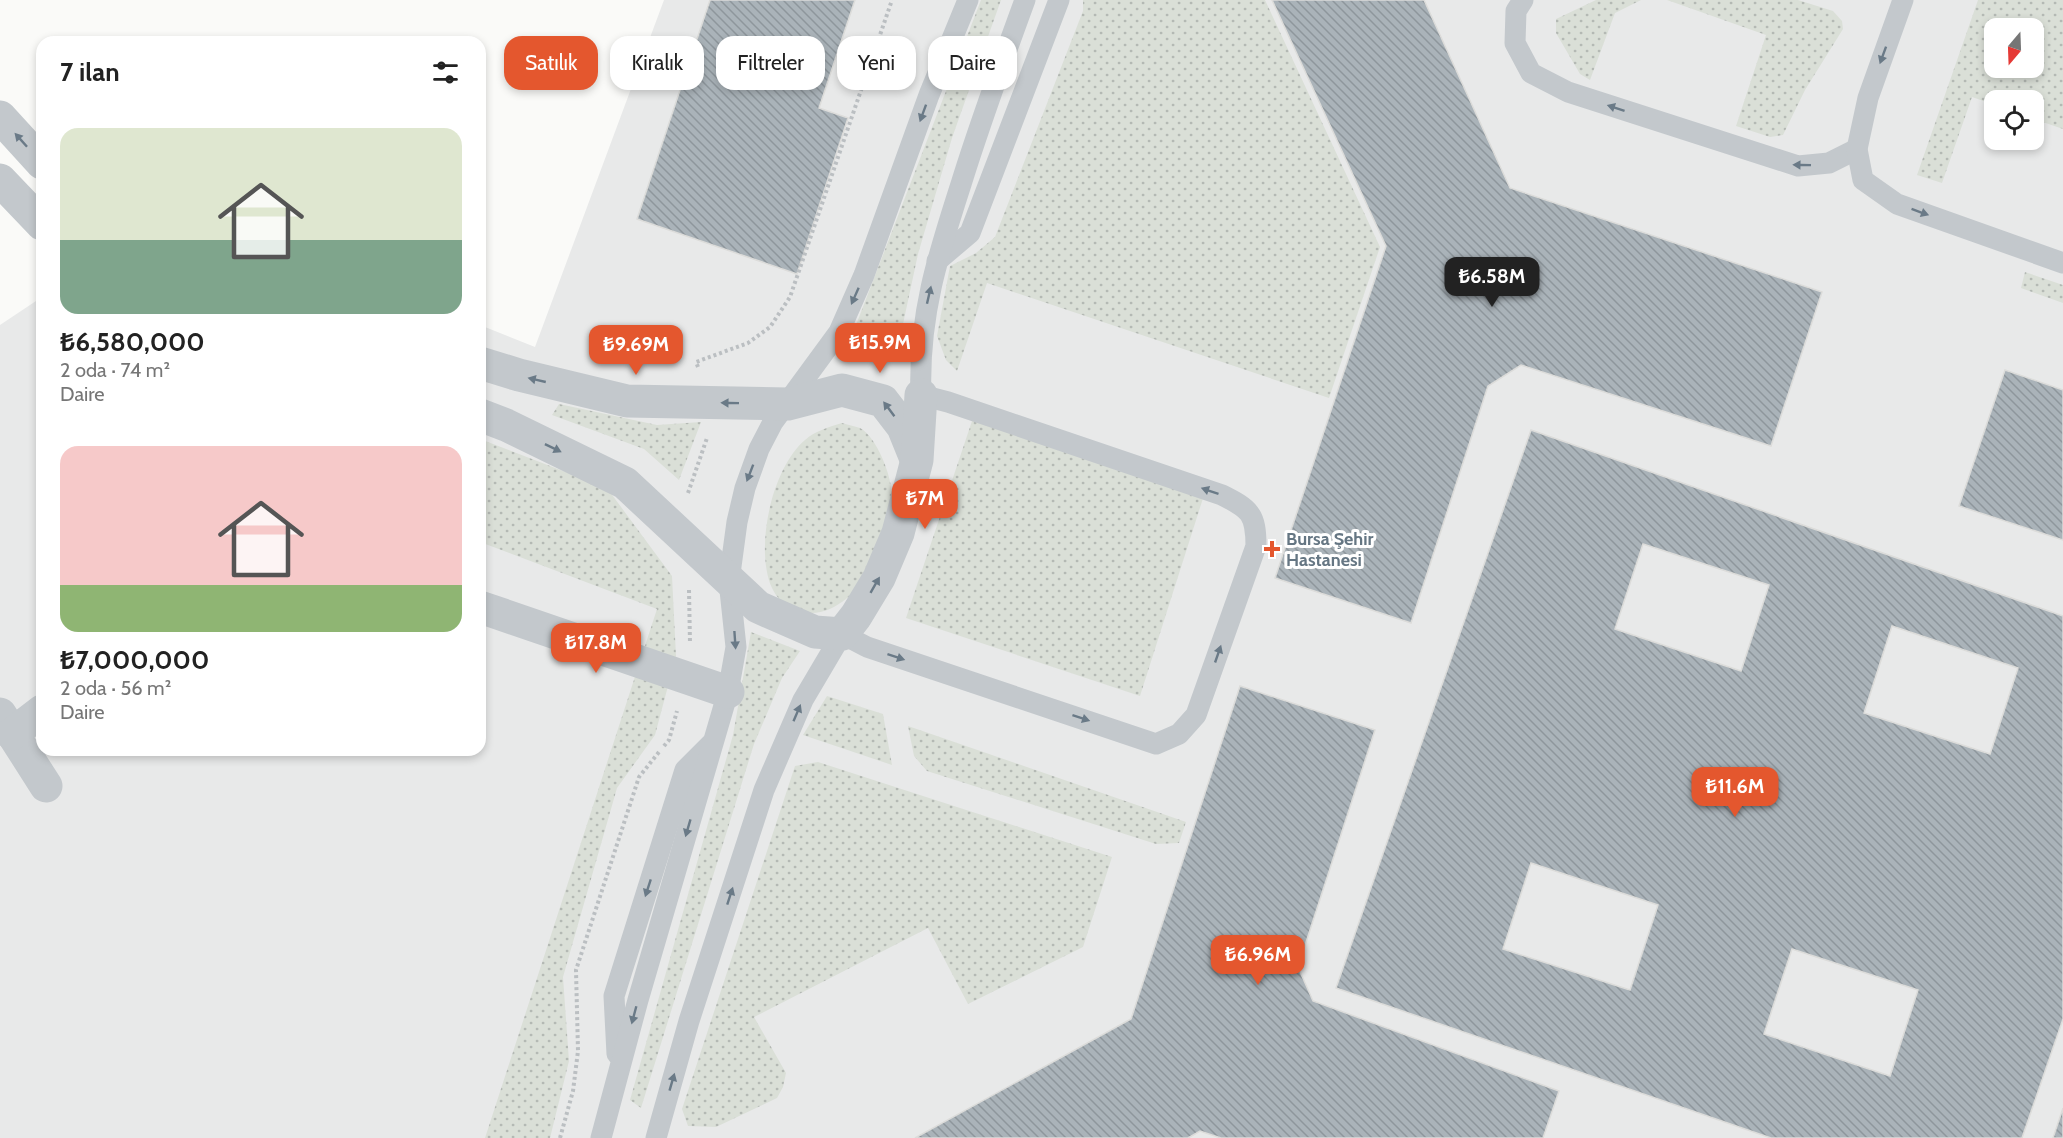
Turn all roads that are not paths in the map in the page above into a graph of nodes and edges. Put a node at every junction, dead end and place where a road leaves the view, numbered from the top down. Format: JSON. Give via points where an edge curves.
{"nodes":[{"id":1,"x":968,"y":0,"type":"edge"},
{"id":2,"x":1025,"y":0,"type":"edge"},
{"id":3,"x":1059,"y":0,"type":"edge"},
{"id":4,"x":1523,"y":0,"type":"edge"},
{"id":5,"x":1896,"y":5,"type":"edge"},
{"id":6,"x":0,"y":117,"type":"edge"},
{"id":7,"x":1857,"y":149,"type":"junction"},
{"id":8,"x":36,"y":156,"type":"edge"},
{"id":9,"x":0,"y":180,"type":"edge"},
{"id":10,"x":36,"y":218,"type":"edge"},
{"id":11,"x":937,"y":261,"type":"junction"},
{"id":12,"x":2063,"y":263,"type":"edge"},
{"id":13,"x":486,"y":365,"type":"edge"},
{"id":14,"x":921,"y":395,"type":"junction"},
{"id":15,"x":788,"y":404,"type":"junction"},
{"id":16,"x":486,"y":418,"type":"edge"},
{"id":17,"x":917,"y":460,"type":"junction"},
{"id":18,"x":729,"y":582,"type":"junction"},
{"id":19,"x":486,"y":610,"type":"edge"},
{"id":20,"x":842,"y":634,"type":"junction"},
{"id":21,"x":728,"y":692,"type":"junction"},
{"id":22,"x":36,"y":713,"type":"edge"},
{"id":23,"x":6,"y":724,"type":"edge"},
{"id":24,"x":46,"y":786,"type":"dead end"},
{"id":25,"x":601,"y":1138,"type":"edge"},
{"id":26,"x":656,"y":1138,"type":"edge"}],
"edges":[{"from":1,"to":15,"type":"lane","one_way":true,"via":[[839,332]]},
{"from":2,"to":11,"type":"lane","via":[[986,105]]},
{"from":3,"to":11,"type":"lane","via":[[970,233]]},
{"from":7,"to":4,"type":"lane","one_way":true,"via":[[1829,163],[1798,166],[1568,92],[1531,73],[1515,43],[1516,11]]},
{"from":5,"to":7,"type":"lane","one_way":true},
{"from":8,"to":6,"type":"street","one_way":true},
{"from":7,"to":12,"type":"lane","one_way":true,"via":[[1863,180],[1897,204]]},
{"from":9,"to":10,"type":"street"},
{"from":14,"to":11,"type":"lane","one_way":true,"via":[[924,314]]},
{"from":15,"to":13,"type":"street","one_way":true,"via":[[627,401]]},
{"from":14,"to":17,"type":"street"},
{"from":20,"to":14,"type":"lane","one_way":true,"via":[[867,647],[1156,744],[1179,734],[1196,715],[1256,546],[1256,526],[1246,507],[1222,495]]},
{"from":17,"to":15,"type":"street","one_way":true,"via":[[903,427],[883,401],[842,390]]},
{"from":15,"to":18,"type":"lane","one_way":true,"via":[[773,422],[744,488]]},
{"from":16,"to":18,"type":"street","one_way":true,"via":[[625,483]]},
{"from":20,"to":17,"type":"street","one_way":true,"via":[[879,578],[898,532]]},
{"from":18,"to":20,"type":"street","via":[[758,607],[784,620],[815,632]]},
{"from":18,"to":21,"type":"lane","one_way":true,"via":[[736,647]]},
{"from":19,"to":21,"type":"street"},
{"from":26,"to":20,"type":"lane","one_way":true,"via":[[689,1021],[764,790],[803,700]]},
{"from":21,"to":25,"type":"lane","one_way":true},
{"from":22,"to":23,"type":"street"},
{"from":23,"to":24,"type":"street"}]}
